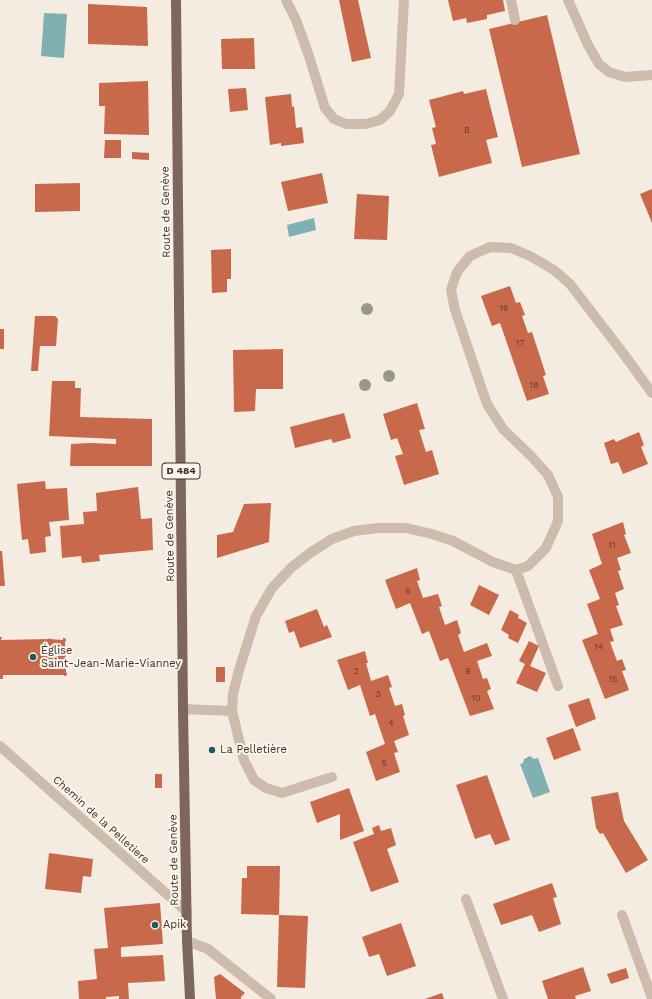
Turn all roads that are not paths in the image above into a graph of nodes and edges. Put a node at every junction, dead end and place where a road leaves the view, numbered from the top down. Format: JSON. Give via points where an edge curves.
{"nodes":[{"id":1,"x":176,"y":0,"type":"edge"},
{"id":2,"x":286,"y":0,"type":"edge"},
{"id":3,"x":404,"y":0,"type":"edge"},
{"id":4,"x":511,"y":0,"type":"edge"},
{"id":5,"x":568,"y":0,"type":"edge"},
{"id":6,"x":515,"y":20,"type":"dead end"},
{"id":7,"x":652,"y":75,"type":"edge"},
{"id":8,"x":652,"y":394,"type":"edge"},
{"id":9,"x":516,"y":570,"type":"junction"},
{"id":10,"x":558,"y":686,"type":"dead end"},
{"id":11,"x":183,"y":709,"type":"junction"},
{"id":12,"x":232,"y":711,"type":"junction"},
{"id":13,"x":0,"y":746,"type":"edge"},
{"id":14,"x":332,"y":777,"type":"dead end"},
{"id":15,"x":466,"y":899,"type":"dead end"},
{"id":16,"x":187,"y":912,"type":"junction"},
{"id":17,"x":622,"y":915,"type":"dead end"},
{"id":18,"x":187,"y":941,"type":"junction"},
{"id":19,"x":652,"y":998,"type":"edge"},
{"id":20,"x":190,"y":999,"type":"edge"},
{"id":21,"x":271,"y":999,"type":"edge"},
{"id":22,"x":503,"y":999,"type":"edge"}],
"edges":[{"from":1,"to":11,"type":"main road","name":"Route de Genève","number":"D 484"},
{"from":2,"to":3,"type":"street","via":[[296,20],[325,108],[334,120],[346,124],[366,124],[380,120],[390,111],[399,94]]},
{"from":4,"to":6,"type":"street"},
{"from":5,"to":7,"type":"street","via":[[599,64],[609,72],[625,77]]},
{"from":8,"to":9,"type":"street","via":[[570,284],[554,270],[511,248],[490,247],[470,256],[457,272],[452,290],[455,310],[487,404],[503,429],[548,475],[558,497],[558,521],[546,548],[528,566]]},
{"from":9,"to":10,"type":"street"},
{"from":9,"to":12,"type":"street","via":[[493,562],[453,541],[406,528],[354,531],[332,539],[292,567],[272,588],[256,616],[239,670]]},
{"from":11,"to":12,"type":"street"},
{"from":11,"to":16,"type":"main road","name":"Route de Genève","number":"D 484"},
{"from":12,"to":14,"type":"street","via":[[244,760],[254,780],[266,788],[282,793]]},
{"from":13,"to":16,"type":"street","name":"Chemin de la Pelletiere"},
{"from":15,"to":22,"type":"street"},
{"from":16,"to":18,"type":"main road","name":"Route de Genève","number":"D 484"},
{"from":17,"to":19,"type":"street"},
{"from":18,"to":20,"type":"main road","name":"Route de Genève","number":"D 484"},
{"from":18,"to":21,"type":"street","via":[[208,949]]}]}
